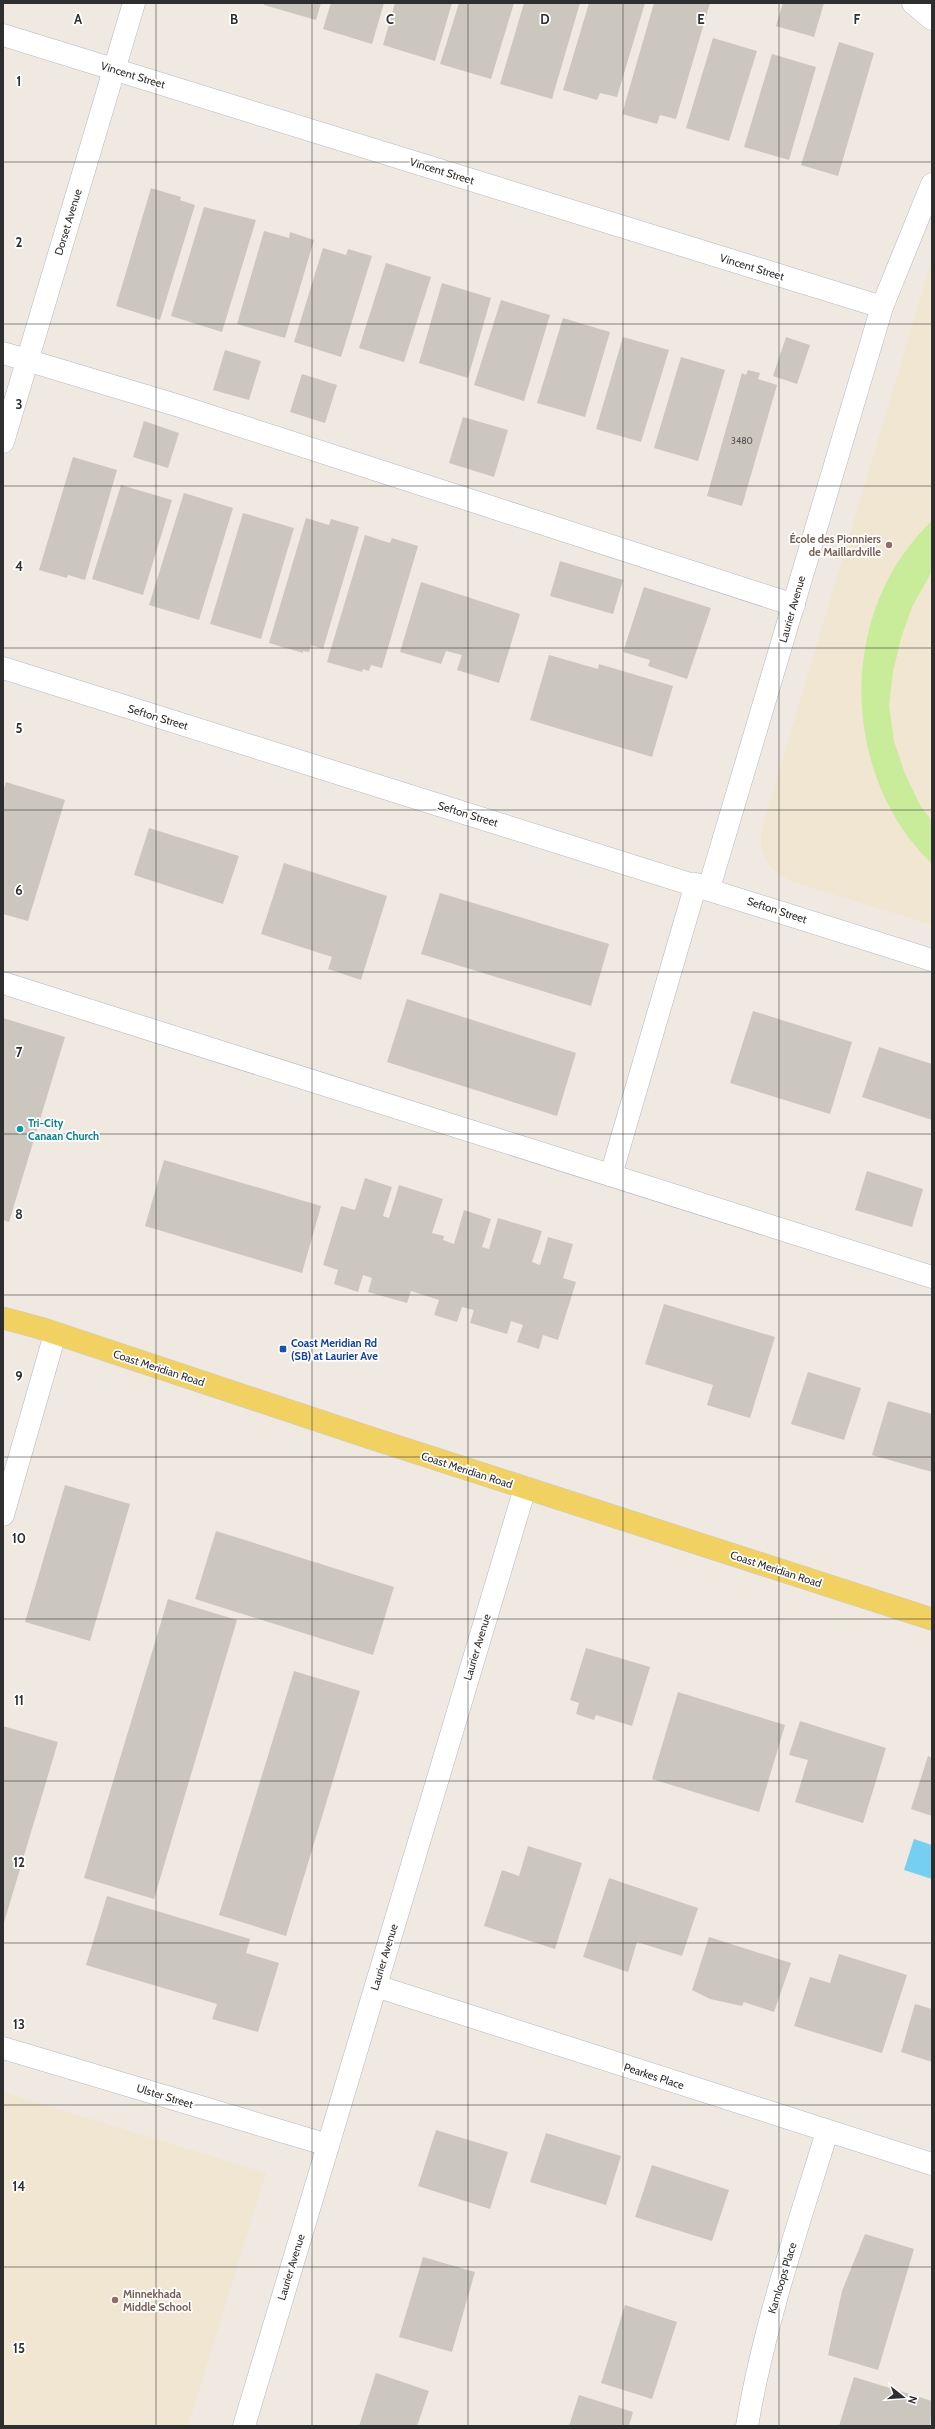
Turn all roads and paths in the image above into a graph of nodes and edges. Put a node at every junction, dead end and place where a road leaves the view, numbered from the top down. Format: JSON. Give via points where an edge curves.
{"nodes":[{"id":1,"x":134,"y":3,"type":"edge"},
{"id":2,"x":913,"y":3,"type":"edge"},
{"id":3,"x":932,"y":19,"type":"edge"},
{"id":4,"x":3,"y":35,"type":"edge"},
{"id":5,"x":114,"y":69,"type":"junction"},
{"id":6,"x":932,"y":184,"type":"edge"},
{"id":7,"x":882,"y":308,"type":"junction"},
{"id":8,"x":3,"y":353,"type":"edge"},
{"id":9,"x":27,"y":361,"type":"junction"},
{"id":10,"x":3,"y":442,"type":"edge"},
{"id":11,"x":794,"y":605,"type":"junction"},
{"id":12,"x":3,"y":668,"type":"edge"},
{"id":13,"x":703,"y":886,"type":"junction"},
{"id":14,"x":932,"y":960,"type":"edge"},
{"id":15,"x":3,"y":983,"type":"edge"},
{"id":16,"x":611,"y":1175,"type":"junction"},
{"id":17,"x":932,"y":1277,"type":"edge"},
{"id":18,"x":3,"y":1318,"type":"edge"},
{"id":19,"x":55,"y":1334,"type":"junction"},
{"id":20,"x":525,"y":1488,"type":"junction"},
{"id":21,"x":3,"y":1516,"type":"edge"},
{"id":22,"x":932,"y":1619,"type":"edge"},
{"id":23,"x":376,"y":1986,"type":"junction"},
{"id":24,"x":3,"y":2048,"type":"edge"},
{"id":25,"x":827,"y":2132,"type":"junction"},
{"id":26,"x":328,"y":2145,"type":"junction"},
{"id":27,"x":932,"y":2164,"type":"edge"},
{"id":28,"x":244,"y":2426,"type":"edge"},
{"id":29,"x":747,"y":2426,"type":"edge"}],
"edges":[{"from":1,"to":5,"type":"street","name":"Dorset Avenue"},
{"from":2,"to":3,"type":"street"},
{"from":4,"to":5,"type":"street","name":"Vincent Street"},
{"from":5,"to":7,"type":"street","name":"Vincent Street"},
{"from":5,"to":9,"type":"street","name":"Dorset Avenue"},
{"from":6,"to":7,"type":"street","name":"Laurier Avenue"},
{"from":7,"to":11,"type":"street","name":"Laurier Avenue"},
{"from":8,"to":9,"type":"street"},
{"from":9,"to":10,"type":"street","name":"Dorset Avenue"},
{"from":9,"to":11,"type":"street","via":[[176,405]]},
{"from":11,"to":13,"type":"street","name":"Laurier Avenue"},
{"from":12,"to":13,"type":"street","name":"Sefton Street"},
{"from":13,"to":14,"type":"street","name":"Sefton Street"},
{"from":13,"to":16,"type":"street","name":"Laurier Avenue"},
{"from":15,"to":16,"type":"street"},
{"from":16,"to":17,"type":"street"},
{"from":18,"to":19,"type":"main road","name":"Coast Meridian Road"},
{"from":19,"to":20,"type":"main road","name":"Coast Meridian Road"},
{"from":19,"to":21,"type":"street"},
{"from":20,"to":22,"type":"main road","name":"Coast Meridian Road"},
{"from":20,"to":23,"type":"street","name":"Laurier Avenue"},
{"from":23,"to":25,"type":"street","name":"Pearkes Place"},
{"from":23,"to":26,"type":"street","name":"Laurier Avenue"},
{"from":24,"to":26,"type":"street","name":"Ulster Street"},
{"from":25,"to":27,"type":"street","name":"Pearkes Place"},
{"from":25,"to":29,"type":"street","name":"Kamloops Place","via":[[771,2314]]},
{"from":26,"to":28,"type":"street","name":"Laurier Avenue"}]}
